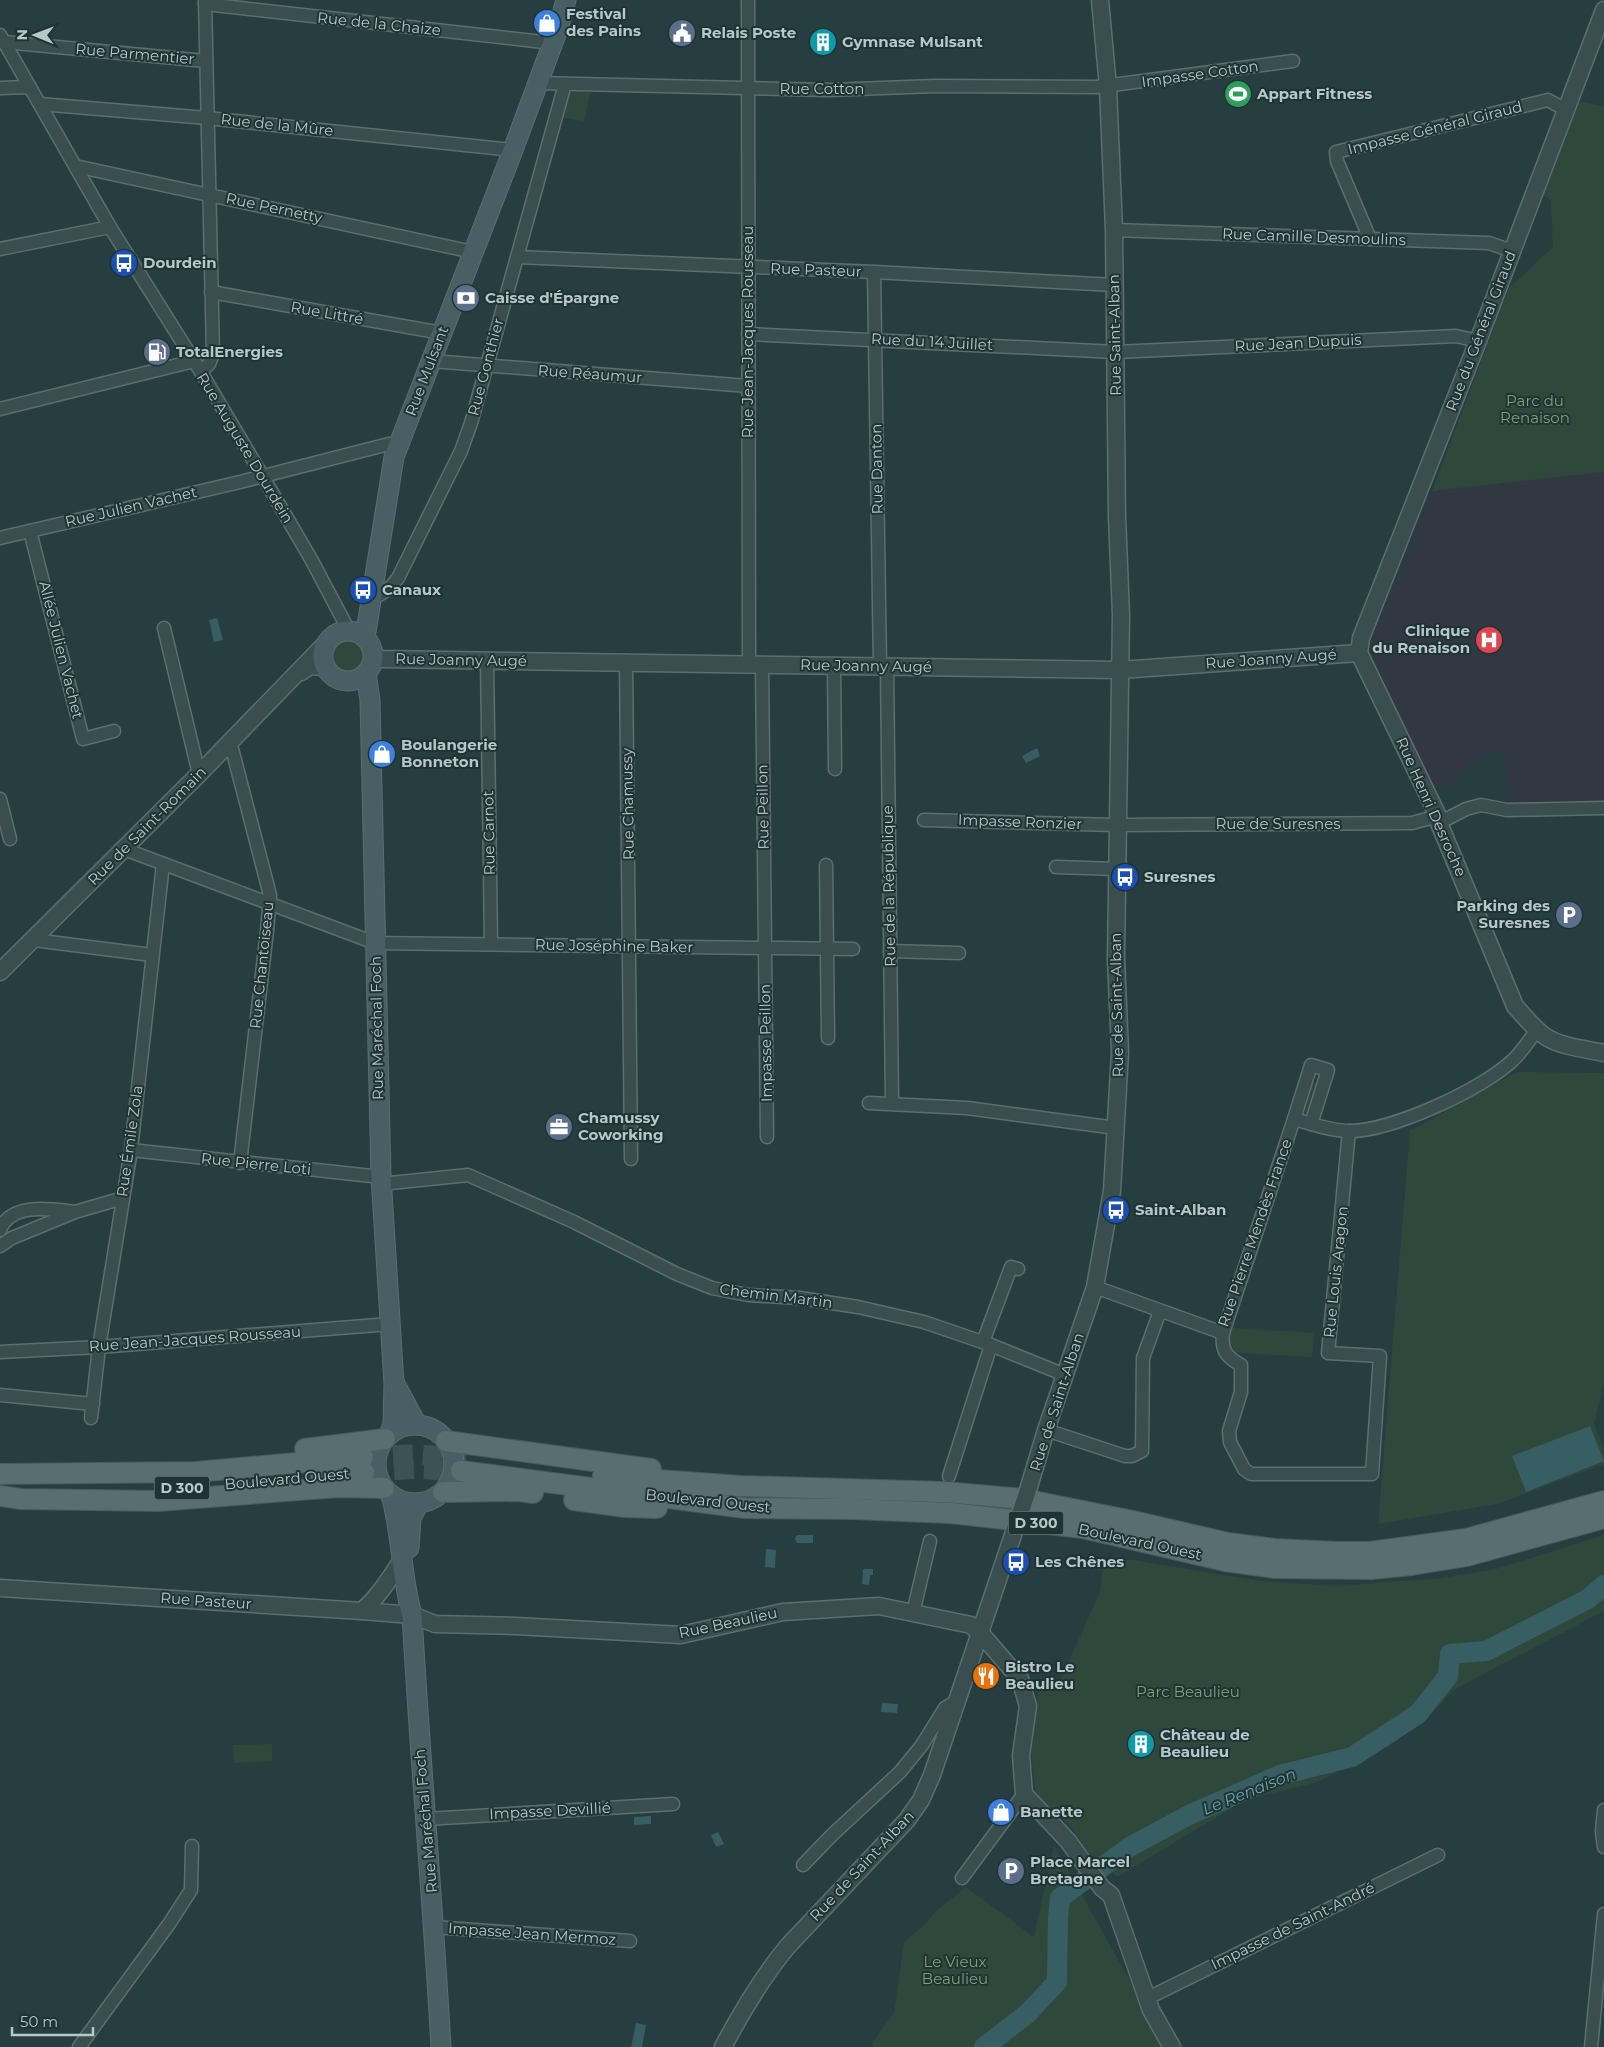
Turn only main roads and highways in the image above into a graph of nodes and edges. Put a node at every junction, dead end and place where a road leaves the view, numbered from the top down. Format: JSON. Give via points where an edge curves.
{"nodes":[{"id":1,"x":566,"y":0,"type":"edge"},
{"id":2,"x":578,"y":0,"type":"edge"},
{"id":3,"x":555,"y":36,"type":"junction"},
{"id":4,"x":357,"y":634,"type":"junction"},
{"id":5,"x":369,"y":665,"type":"junction"},
{"id":6,"x":394,"y":1383,"type":"junction"},
{"id":7,"x":416,"y":1425,"type":"junction"},
{"id":8,"x":387,"y":1437,"type":"junction"},
{"id":9,"x":446,"y":1441,"type":"junction"},
{"id":10,"x":126,"y":1473,"type":"junction"},
{"id":11,"x":0,"y":1474,"type":"edge"},
{"id":12,"x":741,"y":1486,"type":"junction"},
{"id":13,"x":387,"y":1491,"type":"junction"},
{"id":14,"x":443,"y":1492,"type":"junction"},
{"id":15,"x":0,"y":1495,"type":"edge"},
{"id":16,"x":1604,"y":1501,"type":"edge"},
{"id":17,"x":419,"y":1503,"type":"junction"},
{"id":18,"x":745,"y":1508,"type":"junction"},
{"id":19,"x":1604,"y":1518,"type":"edge"},
{"id":20,"x":407,"y":1597,"type":"junction"},
{"id":21,"x":440,"y":2047,"type":"edge"}],
"edges":[{"from":1,"to":3,"type":"main road","name":"Rue Mulsant"},
{"from":2,"to":3,"type":"main road","name":"Rue Mulsant"},
{"from":3,"to":4,"type":"main road","name":"Rue Mulsant","via":[[394,457],[372,599]]},
{"from":4,"to":5,"type":"main road","via":[[370,644]]},
{"from":4,"to":5,"type":"main road","via":[[338,633],[328,641],[323,656],[326,667],[342,680],[355,680]]},
{"from":5,"to":6,"type":"main road","name":"Rue Maréchal Foch","via":[[381,1181]]},
{"from":6,"to":7,"type":"main road","name":"Rue Maréchal Foch"},
{"from":6,"to":8,"type":"main road","name":"Rue Maréchal Foch","via":[[392,1424]]},
{"from":7,"to":8,"type":"main road","via":[[401,1428]]},
{"from":7,"to":9,"type":"main road","via":[[429,1428]]},
{"from":8,"to":10,"type":"main road"},
{"from":8,"to":13,"type":"main road","via":[[376,1462],[378,1479]]},
{"from":9,"to":12,"type":"main road","via":[[622,1464]]},
{"from":9,"to":14,"type":"main road","via":[[452,1452],[454,1469]]},
{"from":10,"to":11,"type":"main road","name":"Boulevard Ouest","number":"D 300"},
{"from":10,"to":15,"type":"main road","name":"Boulevard Ouest","number":"D 300","via":[[364,1464],[159,1490]]},
{"from":12,"to":16,"type":"main road","name":"Boulevard Ouest","number":"D 300","via":[[945,1492],[1023,1499],[1228,1543],[1337,1552],[1370,1552],[1466,1539]]},
{"from":12,"to":18,"type":"main road","name":"Boulevard Ouest","number":"D 300","via":[[464,1465]]},
{"from":13,"to":15,"type":"main road","via":[[329,1488],[158,1501],[21,1499]]},
{"from":13,"to":17,"type":"main road","via":[[408,1503]]},
{"from":13,"to":20,"type":"main road","name":"Rue Maréchal Foch","via":[[397,1516]]},
{"from":14,"to":17,"type":"main road"},
{"from":14,"to":18,"type":"main road","via":[[519,1491],[625,1508]]},
{"from":17,"to":20,"type":"main road","name":"Rue Maréchal Foch","via":[[411,1518]]},
{"from":18,"to":19,"type":"main road","name":"Boulevard Ouest","number":"D 300","via":[[853,1508],[950,1513],[1082,1528],[1226,1561],[1275,1568],[1371,1569],[1412,1565],[1467,1556]]},
{"from":20,"to":21,"type":"main road","name":"Rue Maréchal Foch","via":[[412,1615]]}]}
